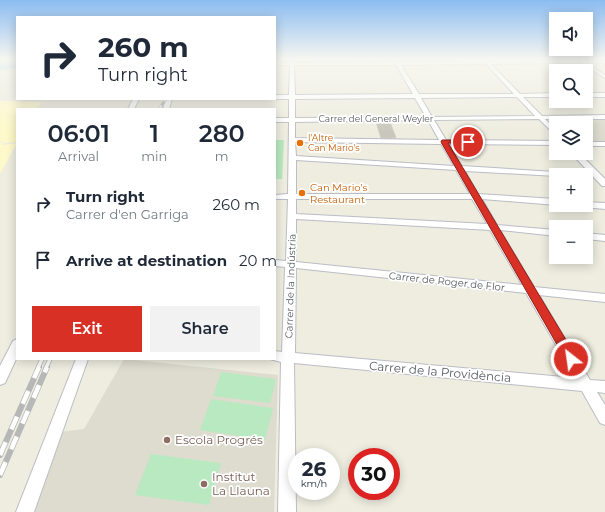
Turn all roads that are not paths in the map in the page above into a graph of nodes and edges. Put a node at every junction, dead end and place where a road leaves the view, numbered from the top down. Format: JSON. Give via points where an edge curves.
{"nodes":[{"id":1,"x":292,"y":84,"type":"edge"},
{"id":2,"x":410,"y":84,"type":"edge"},
{"id":3,"x":508,"y":84,"type":"edge"},
{"id":4,"x":549,"y":95,"type":"edge"},
{"id":5,"x":593,"y":95,"type":"edge"},
{"id":6,"x":605,"y":95,"type":"edge"},
{"id":7,"x":417,"y":96,"type":"junction"},
{"id":8,"x":519,"y":96,"type":"junction"},
{"id":9,"x":276,"y":97,"type":"edge"},
{"id":10,"x":292,"y":97,"type":"junction"},
{"id":11,"x":541,"y":118,"type":"junction"},
{"id":12,"x":605,"y":118,"type":"edge"},
{"id":13,"x":430,"y":119,"type":"junction"},
{"id":14,"x":276,"y":120,"type":"edge"},
{"id":15,"x":292,"y":120,"type":"junction"},
{"id":16,"x":549,"y":127,"type":"edge"},
{"id":17,"x":292,"y":140,"type":"junction"},
{"id":18,"x":444,"y":142,"type":"junction"},
{"id":19,"x":549,"y":143,"type":"edge"},
{"id":20,"x":593,"y":144,"type":"edge"},
{"id":21,"x":605,"y":144,"type":"edge"},
{"id":22,"x":292,"y":158,"type":"junction"},
{"id":23,"x":583,"y":160,"type":"edge"},
{"id":24,"x":460,"y":168,"type":"junction"},
{"id":25,"x":549,"y":174,"type":"edge"},
{"id":26,"x":602,"y":177,"type":"edge"},
{"id":27,"x":605,"y":184,"type":"edge"},
{"id":28,"x":476,"y":196,"type":"junction"},
{"id":29,"x":292,"y":197,"type":"junction"},
{"id":30,"x":276,"y":198,"type":"edge"},
{"id":31,"x":549,"y":201,"type":"edge"},
{"id":32,"x":593,"y":205,"type":"edge"},
{"id":33,"x":605,"y":206,"type":"edge"},
{"id":34,"x":292,"y":216,"type":"junction"},
{"id":35,"x":494,"y":227,"type":"junction"},
{"id":36,"x":549,"y":232,"type":"edge"},
{"id":37,"x":593,"y":237,"type":"edge"},
{"id":38,"x":605,"y":238,"type":"edge"},
{"id":39,"x":276,"y":263,"type":"edge"},
{"id":40,"x":290,"y":265,"type":"junction"},
{"id":41,"x":531,"y":290,"type":"junction"},
{"id":42,"x":605,"y":298,"type":"edge"},
{"id":43,"x":16,"y":346,"type":"edge"},
{"id":44,"x":281,"y":357,"type":"edge"},
{"id":45,"x":82,"y":360,"type":"edge"},
{"id":46,"x":0,"y":379,"type":"edge"},
{"id":47,"x":586,"y":385,"type":"junction"},
{"id":48,"x":605,"y":387,"type":"edge"},
{"id":49,"x":605,"y":418,"type":"edge"},
{"id":50,"x":25,"y":512,"type":"edge"},
{"id":51,"x":287,"y":512,"type":"edge"}],
"edges":[{"from":1,"to":10,"type":"street","name":"Carrer de la Indústria"},
{"from":2,"to":7,"type":"street"},
{"from":3,"to":8,"type":"street"},
{"from":4,"to":8,"type":"street"},
{"from":5,"to":6,"type":"street"},
{"from":7,"to":8,"type":"street"},
{"from":7,"to":10,"type":"street"},
{"from":7,"to":13,"type":"street"},
{"from":8,"to":11,"type":"street"},
{"from":9,"to":10,"type":"street"},
{"from":10,"to":15,"type":"street","name":"Carrer de la Indústria"},
{"from":11,"to":12,"type":"street","name":"Carrer del General Weyler"},
{"from":11,"to":13,"type":"street","name":"Carrer del General Weyler"},
{"from":11,"to":16,"type":"street"},
{"from":13,"to":15,"type":"street","name":"Carrer del General Weyler"},
{"from":13,"to":18,"type":"street"},
{"from":14,"to":15,"type":"street","name":"Carrer del General Weyler"},
{"from":15,"to":17,"type":"street","name":"Carrer de la Indústria"},
{"from":17,"to":18,"type":"street"},
{"from":17,"to":22,"type":"street","name":"Carrer de la Indústria"},
{"from":18,"to":19,"type":"street"},
{"from":18,"to":24,"type":"street"},
{"from":20,"to":21,"type":"street"},
{"from":22,"to":24,"type":"street"},
{"from":22,"to":29,"type":"street","name":"Carrer de la Indústria"},
{"from":23,"to":26,"type":"street"},
{"from":24,"to":25,"type":"street"},
{"from":24,"to":28,"type":"street"},
{"from":26,"to":27,"type":"street"},
{"from":28,"to":29,"type":"street"},
{"from":28,"to":31,"type":"street"},
{"from":28,"to":35,"type":"street"},
{"from":29,"to":30,"type":"street"},
{"from":29,"to":34,"type":"street","name":"Carrer de la Indústria"},
{"from":32,"to":33,"type":"street"},
{"from":34,"to":35,"type":"street"},
{"from":34,"to":40,"type":"street","name":"Carrer de la Indústria"},
{"from":35,"to":36,"type":"street"},
{"from":35,"to":41,"type":"street"},
{"from":37,"to":38,"type":"street"},
{"from":39,"to":40,"type":"street","name":"Carrer de Roger de Flor"},
{"from":40,"to":41,"type":"street","name":"Carrer de Roger de Flor"},
{"from":40,"to":44,"type":"street","name":"Carrer de la Indústria"},
{"from":41,"to":42,"type":"street","name":"Carrer de Roger de Flor"},
{"from":41,"to":47,"type":"street"},
{"from":43,"to":46,"type":"street"},
{"from":44,"to":47,"type":"street","name":"Carrer de la Providència"},
{"from":44,"to":51,"type":"street","name":"Carrer de la Indústria"},
{"from":45,"to":50,"type":"street"},
{"from":47,"to":48,"type":"street","name":"Carrer de la Providència"},
{"from":47,"to":49,"type":"street"}]}
